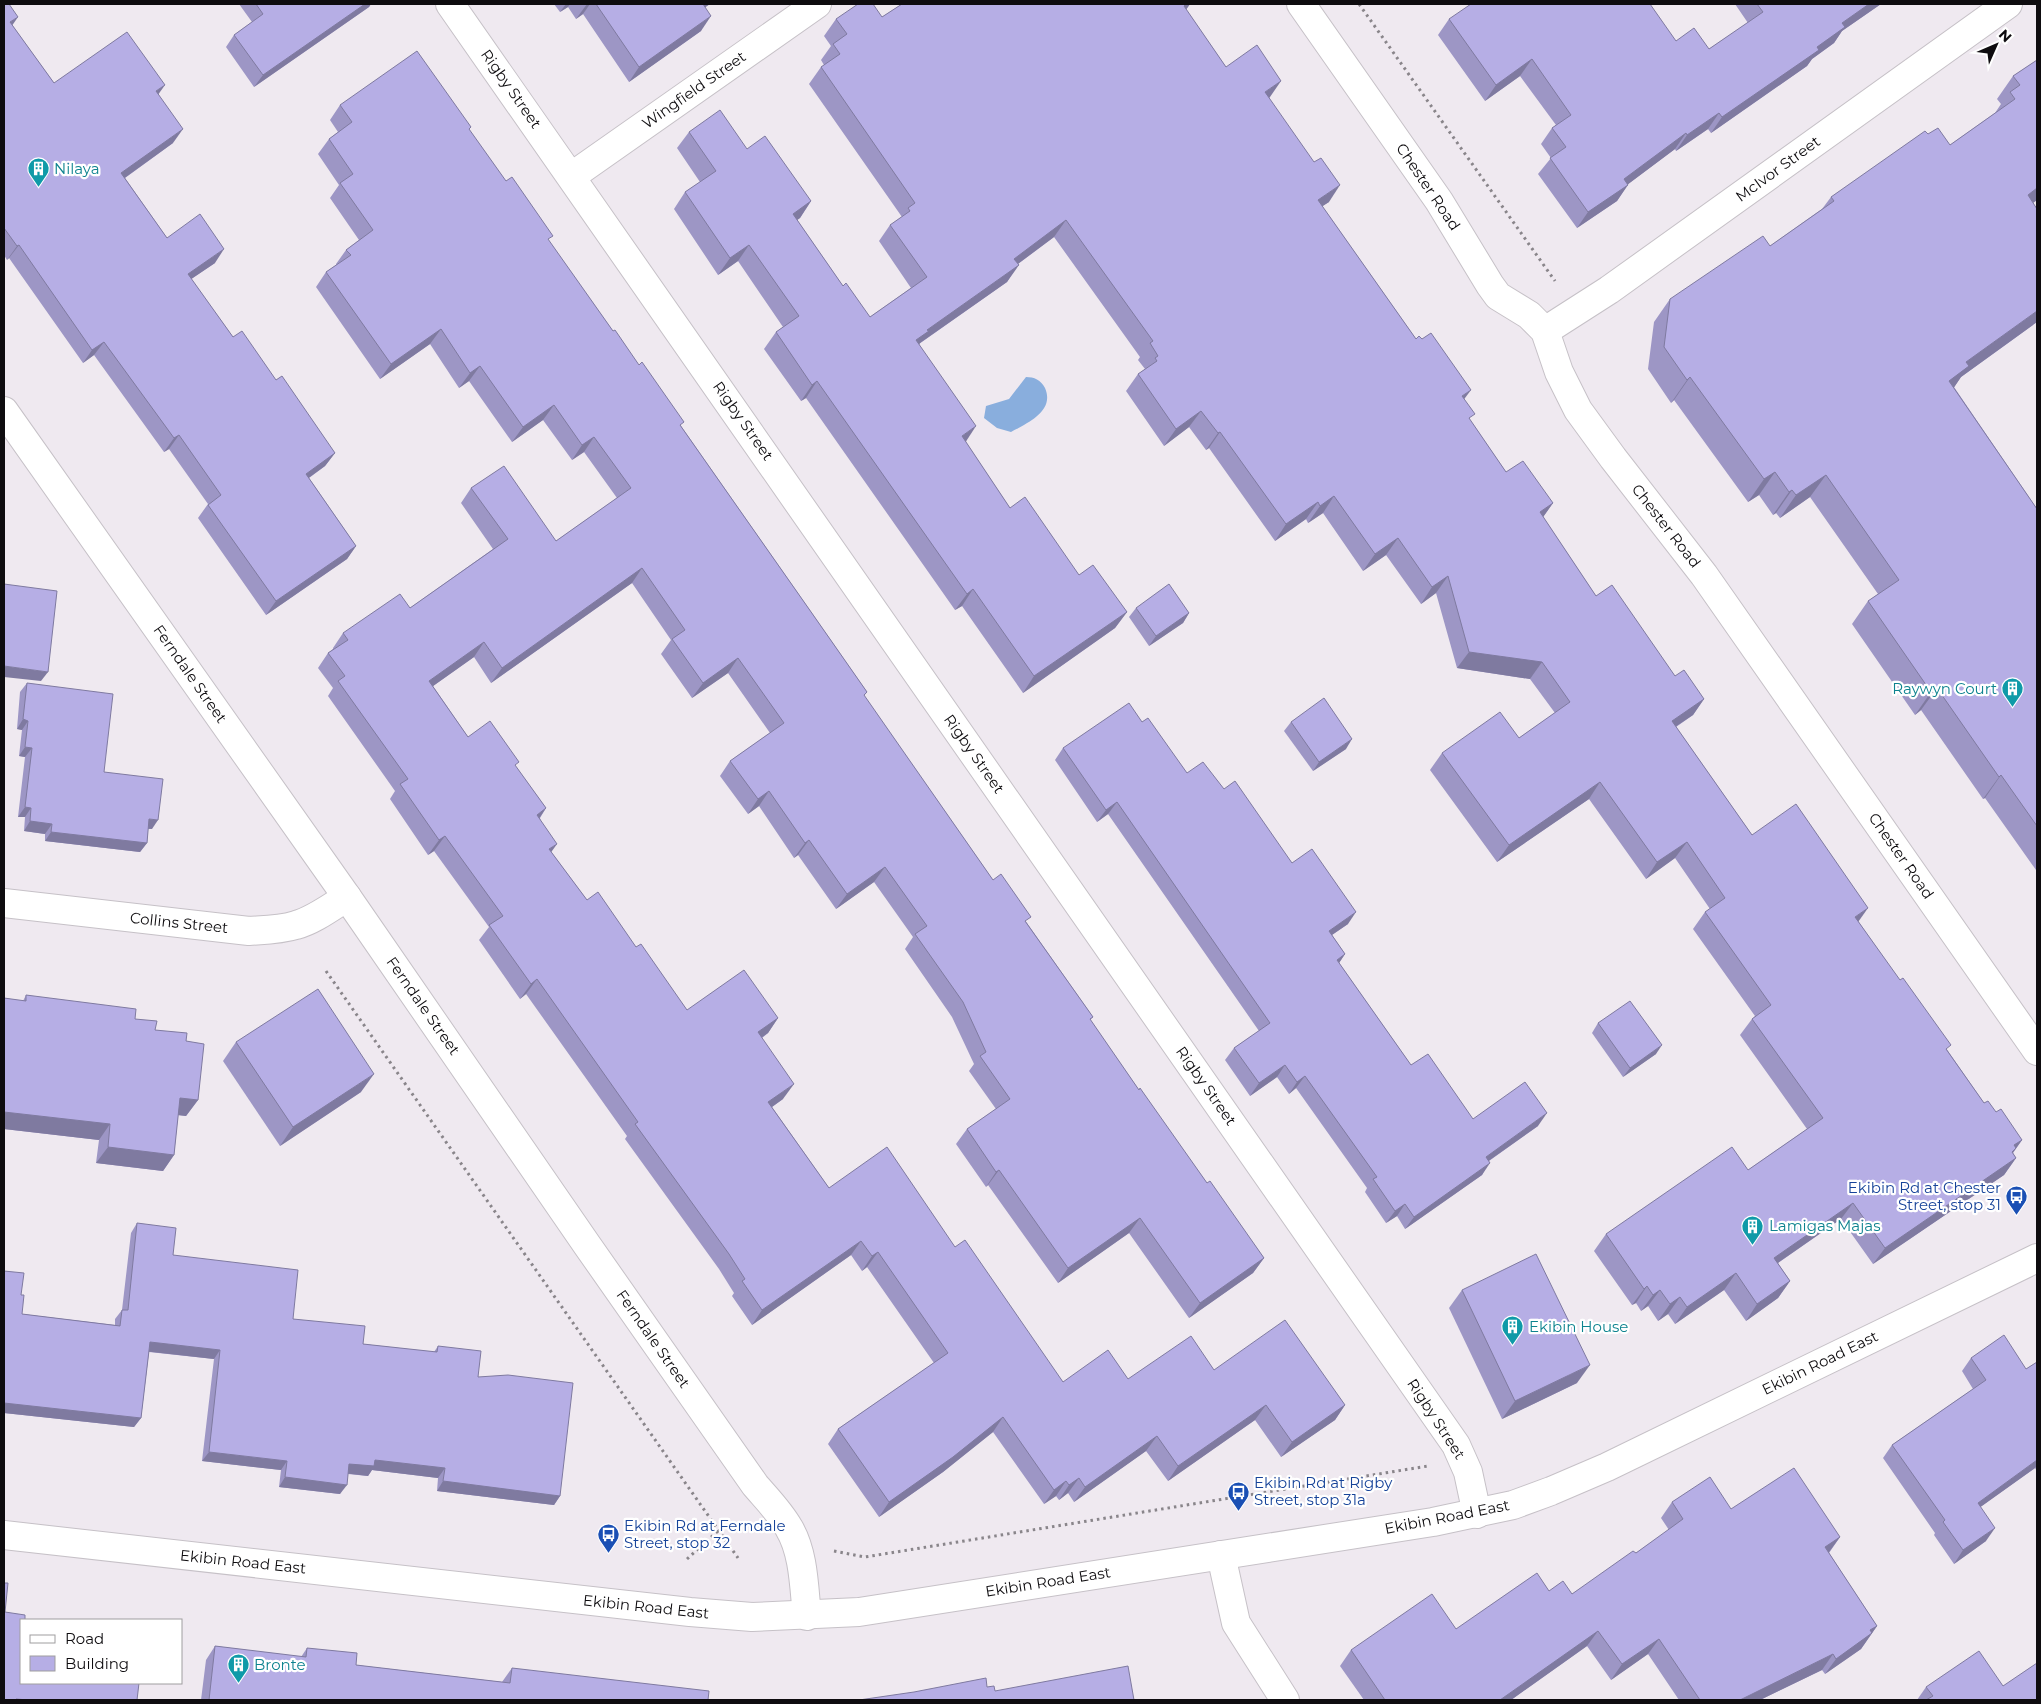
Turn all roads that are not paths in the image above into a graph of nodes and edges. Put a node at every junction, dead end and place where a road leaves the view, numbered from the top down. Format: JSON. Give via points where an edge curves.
{"nodes":[{"id":1,"x":450,"y":4,"type":"edge"},
{"id":2,"x":817,"y":4,"type":"edge"},
{"id":3,"x":1301,"y":4,"type":"edge"},
{"id":4,"x":2008,"y":4,"type":"edge"},
{"id":5,"x":572,"y":176,"type":"junction"},
{"id":6,"x":1545,"y":331,"type":"junction"},
{"id":7,"x":4,"y":410,"type":"edge"},
{"id":8,"x":347,"y":897,"type":"junction"},
{"id":9,"x":4,"y":903,"type":"edge"},
{"id":10,"x":2037,"y":1051,"type":"edge"},
{"id":11,"x":2037,"y":1258,"type":"edge"},
{"id":12,"x":1477,"y":1514,"type":"junction"},
{"id":13,"x":4,"y":1535,"type":"edge"},
{"id":14,"x":1221,"y":1555,"type":"junction"},
{"id":15,"x":807,"y":1616,"type":"junction"},
{"id":16,"x":1285,"y":1700,"type":"edge"}],
"edges":[{"from":1,"to":5,"type":"street","name":"Rigby Street"},
{"from":2,"to":5,"type":"street","name":"Wingfield Street"},
{"from":3,"to":6,"type":"street","name":"Chester Road","via":[[1439,201],[1498,296],[1529,315]]},
{"from":4,"to":6,"type":"street","name":"McIvor Street","via":[[1609,290]]},
{"from":5,"to":12,"type":"street","name":"Rigby Street","via":[[1456,1445],[1468,1472]]},
{"from":6,"to":10,"type":"street","name":"Chester Road","via":[[1578,410],[1704,575]]},
{"from":7,"to":8,"type":"street","name":"Ferndale Street"},
{"from":8,"to":9,"type":"street","name":"Collins Street","via":[[295,926],[273,930]]},
{"from":8,"to":15,"type":"street","name":"Ferndale Street","via":[[755,1485],[782,1516],[799,1554]]},
{"from":11,"to":12,"type":"street","name":"Ekibin Road East","via":[[1607,1467],[1514,1505]]},
{"from":12,"to":14,"type":"street","name":"Ekibin Road East"},
{"from":13,"to":15,"type":"street","name":"Ekibin Road East","via":[[690,1612],[752,1617]]},
{"from":14,"to":15,"type":"street","name":"Ekibin Road East","via":[[859,1612]]},
{"from":14,"to":16,"type":"street","via":[[1236,1623]]}]}
